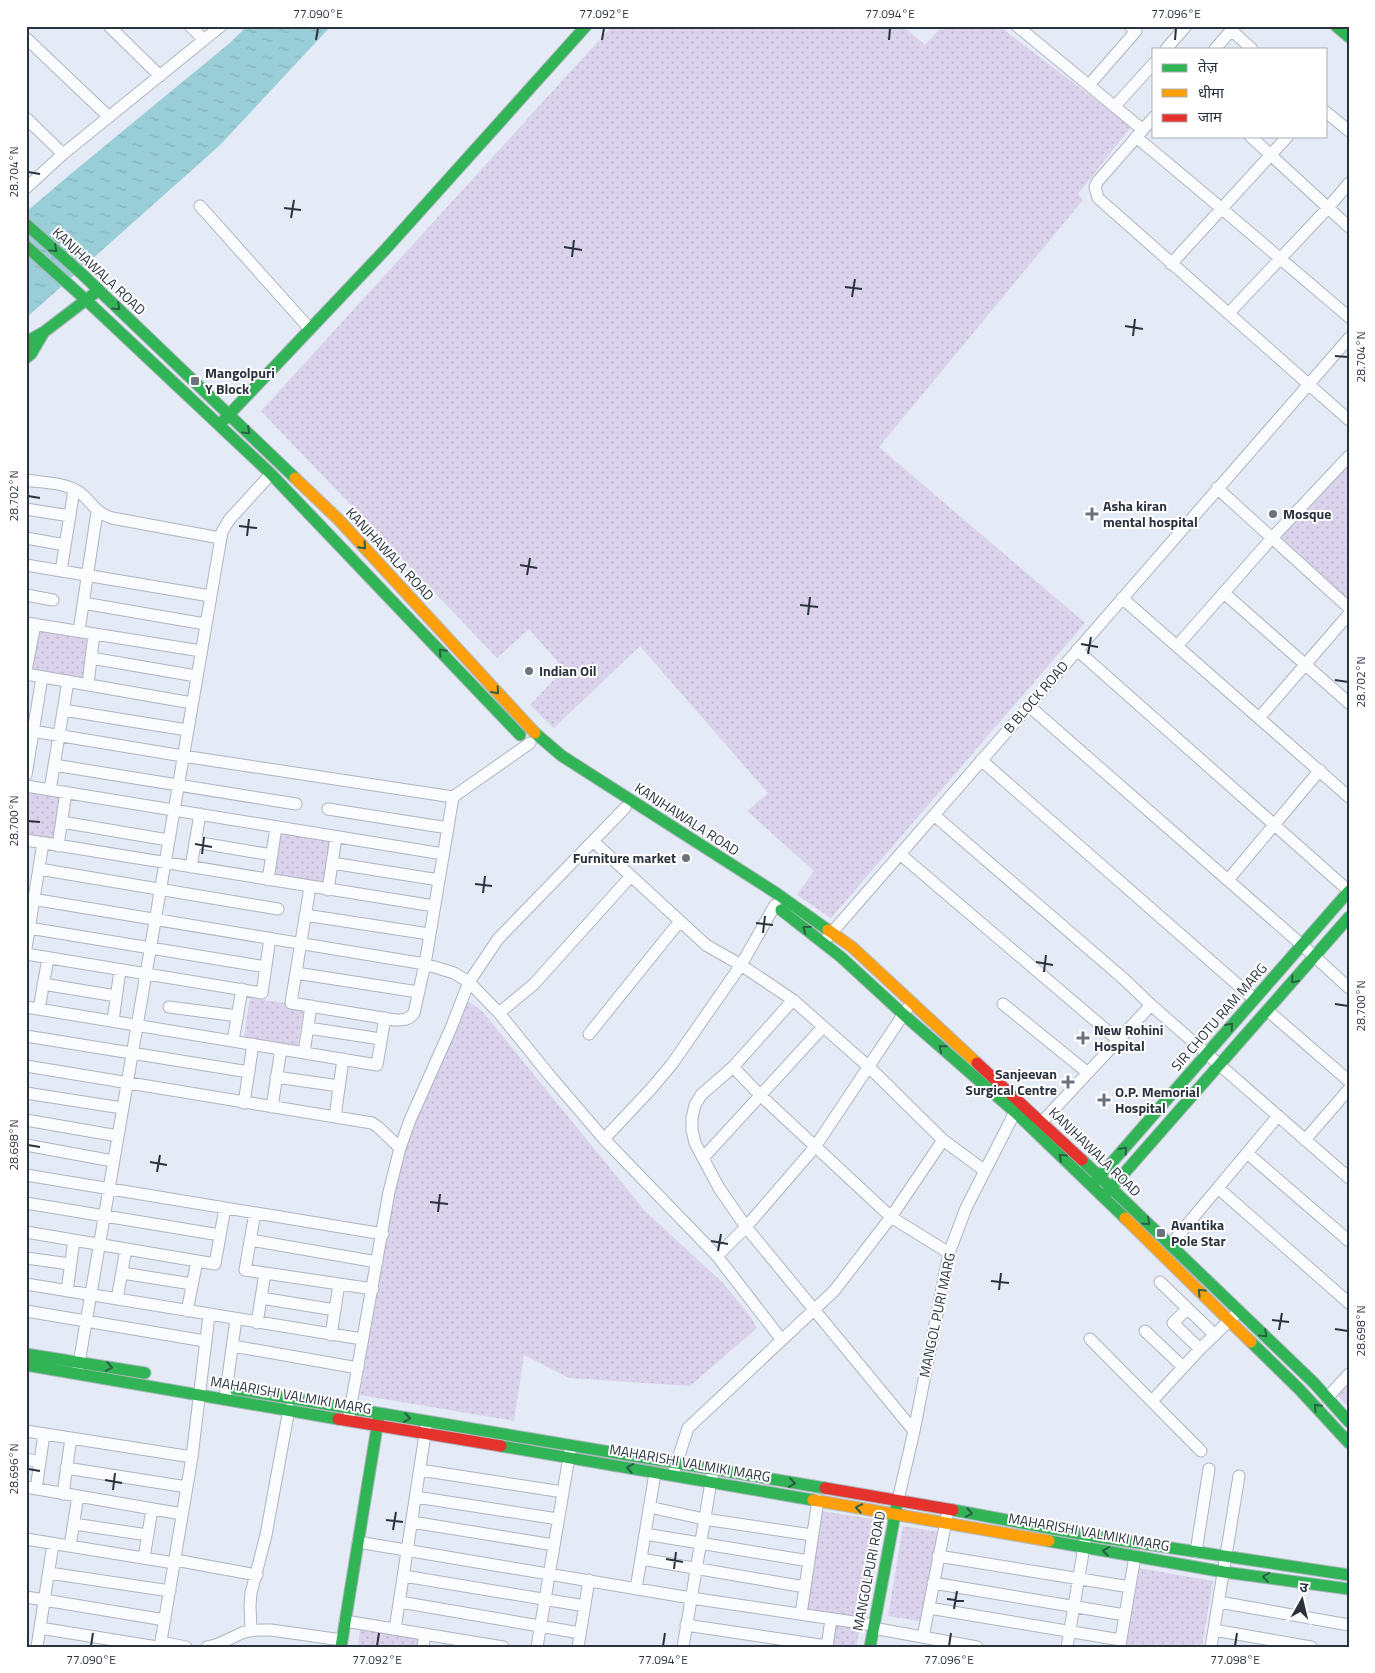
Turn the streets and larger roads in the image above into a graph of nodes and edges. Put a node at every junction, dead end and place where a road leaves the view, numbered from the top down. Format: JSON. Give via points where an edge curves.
{"nodes":[{"id":1,"x":108,"y":26,"type":"edge"},
{"id":2,"x":190,"y":26,"type":"edge"},
{"id":3,"x":221,"y":26,"type":"edge"},
{"id":4,"x":586,"y":26,"type":"edge"},
{"id":5,"x":1017,"y":26,"type":"edge"},
{"id":6,"x":1186,"y":26,"type":"edge"},
{"id":7,"x":1336,"y":26,"type":"edge"},
{"id":8,"x":1135,"y":28,"type":"edge"},
{"id":9,"x":1233,"y":28,"type":"edge"},
{"id":10,"x":1349,"y":37,"type":"edge"},
{"id":11,"x":26,"y":38,"type":"edge"},
{"id":12,"x":204,"y":40,"type":"junction"},
{"id":13,"x":1167,"y":48,"type":"edge"},
{"id":14,"x":1216,"y":48,"type":"edge"},
{"id":15,"x":1251,"y":48,"type":"edge"},
{"id":16,"x":1152,"y":64,"type":"edge"},
{"id":17,"x":160,"y":76,"type":"junction"},
{"id":18,"x":1089,"y":85,"type":"junction"},
{"id":19,"x":1115,"y":106,"type":"junction"},
{"id":20,"x":1328,"y":114,"type":"edge"},
{"id":21,"x":109,"y":117,"type":"junction"},
{"id":22,"x":26,"y":118,"type":"edge"},
{"id":23,"x":1152,"y":119,"type":"edge"},
{"id":24,"x":1349,"y":131,"type":"edge"},
{"id":25,"x":1139,"y":133,"type":"junction"},
{"id":26,"x":1252,"y":138,"type":"edge"},
{"id":27,"x":1286,"y":138,"type":"edge"},
{"id":28,"x":63,"y":154,"type":"junction"},
{"id":29,"x":1272,"y":155,"type":"junction"},
{"id":30,"x":1349,"y":183,"type":"edge"},
{"id":31,"x":26,"y":188,"type":"edge"},
{"id":32,"x":200,"y":206,"type":"dead end"},
{"id":33,"x":1222,"y":208,"type":"junction"},
{"id":34,"x":1327,"y":209,"type":"junction"},
{"id":35,"x":26,"y":224,"type":"edge"},
{"id":36,"x":1349,"y":227,"type":"edge"},
{"id":37,"x":26,"y":246,"type":"edge"},
{"id":38,"x":1280,"y":259,"type":"junction"},
{"id":39,"x":1171,"y":264,"type":"junction"},
{"id":40,"x":98,"y":290,"type":"junction"},
{"id":41,"x":86,"y":300,"type":"junction"},
{"id":42,"x":1228,"y":313,"type":"junction"},
{"id":43,"x":1349,"y":317,"type":"edge"},
{"id":44,"x":310,"y":329,"type":"junction"},
{"id":45,"x":44,"y":332,"type":"junction"},
{"id":46,"x":1349,"y":338,"type":"edge"},
{"id":47,"x":26,"y":342,"type":"edge"},
{"id":48,"x":26,"y":358,"type":"edge"},
{"id":49,"x":1308,"y":384,"type":"junction"},
{"id":50,"x":229,"y":414,"type":"junction"},
{"id":51,"x":1349,"y":420,"type":"edge"},
{"id":52,"x":219,"y":425,"type":"junction"},
{"id":53,"x":1349,"y":456,"type":"edge"},
{"id":54,"x":271,"y":474,"type":"junction"},
{"id":55,"x":26,"y":480,"type":"edge"},
{"id":56,"x":1217,"y":488,"type":"junction"},
{"id":57,"x":74,"y":490,"type":"junction"},
{"id":58,"x":26,"y":509,"type":"edge"},
{"id":59,"x":97,"y":512,"type":"junction"},
{"id":60,"x":70,"y":516,"type":"junction"},
{"id":61,"x":26,"y":538,"type":"edge"},
{"id":62,"x":220,"y":538,"type":"junction"},
{"id":63,"x":1272,"y":538,"type":"junction"},
{"id":64,"x":65,"y":544,"type":"junction"},
{"id":65,"x":26,"y":565,"type":"edge"},
{"id":66,"x":61,"y":571,"type":"junction"},
{"id":67,"x":88,"y":575,"type":"junction"},
{"id":68,"x":1224,"y":593,"type":"junction"},
{"id":69,"x":26,"y":595,"type":"edge"},
{"id":70,"x":210,"y":596,"type":"junction"},
{"id":71,"x":1122,"y":598,"type":"junction"},
{"id":72,"x":54,"y":600,"type":"dead end"},
{"id":73,"x":83,"y":603,"type":"junction"},
{"id":74,"x":1349,"y":608,"type":"edge"},
{"id":75,"x":1349,"y":614,"type":"edge"},
{"id":76,"x":31,"y":623,"type":"edge"},
{"id":77,"x":205,"y":624,"type":"junction"},
{"id":78,"x":79,"y":631,"type":"junction"},
{"id":79,"x":94,"y":634,"type":"junction"},
{"id":80,"x":1177,"y":646,"type":"junction"},
{"id":81,"x":28,"y":648,"type":"edge"},
{"id":82,"x":1077,"y":650,"type":"junction"},
{"id":83,"x":201,"y":651,"type":"junction"},
{"id":84,"x":91,"y":658,"type":"junction"},
{"id":85,"x":1306,"y":664,"type":"junction"},
{"id":86,"x":26,"y":673,"type":"edge"},
{"id":87,"x":196,"y":676,"type":"junction"},
{"id":88,"x":482,"y":676,"type":"junction"},
{"id":89,"x":42,"y":677,"type":"junction"},
{"id":90,"x":68,"y":681,"type":"junction"},
{"id":91,"x":88,"y":684,"type":"junction"},
{"id":92,"x":473,"y":685,"type":"junction"},
{"id":93,"x":192,"y":703,"type":"junction"},
{"id":94,"x":1349,"y":703,"type":"edge"},
{"id":95,"x":32,"y":704,"type":"edge"},
{"id":96,"x":1029,"y":706,"type":"junction"},
{"id":97,"x":63,"y":710,"type":"junction"},
{"id":98,"x":1259,"y":718,"type":"junction"},
{"id":99,"x":187,"y":730,"type":"junction"},
{"id":100,"x":30,"y":731,"type":"edge"},
{"id":101,"x":59,"y":736,"type":"junction"},
{"id":102,"x":530,"y":743,"type":"junction"},
{"id":103,"x":183,"y":756,"type":"junction"},
{"id":104,"x":981,"y":760,"type":"junction"},
{"id":105,"x":27,"y":762,"type":"edge"},
{"id":106,"x":54,"y":765,"type":"junction"},
{"id":107,"x":1320,"y":770,"type":"junction"},
{"id":108,"x":26,"y":775,"type":"edge"},
{"id":109,"x":178,"y":785,"type":"junction"},
{"id":110,"x":26,"y":786,"type":"edge"},
{"id":111,"x":50,"y":790,"type":"junction"},
{"id":112,"x":66,"y":792,"type":"junction"},
{"id":113,"x":453,"y":797,"type":"junction"},
{"id":114,"x":1349,"y":797,"type":"edge"},
{"id":115,"x":296,"y":804,"type":"dead end"},
{"id":116,"x":626,"y":808,"type":"junction"},
{"id":117,"x":173,"y":810,"type":"junction"},
{"id":118,"x":328,"y":810,"type":"dead end"},
{"id":119,"x":200,"y":814,"type":"junction"},
{"id":120,"x":934,"y":815,"type":"junction"},
{"id":121,"x":62,"y":822,"type":"junction"},
{"id":122,"x":1274,"y":824,"type":"junction"},
{"id":123,"x":276,"y":827,"type":"junction"},
{"id":124,"x":448,"y":828,"type":"junction"},
{"id":125,"x":336,"y":837,"type":"junction"},
{"id":126,"x":26,"y":840,"type":"edge"},
{"id":127,"x":168,"y":840,"type":"junction"},
{"id":128,"x":593,"y":840,"type":"junction"},
{"id":129,"x":195,"y":842,"type":"junction"},
{"id":130,"x":43,"y":843,"type":"junction"},
{"id":131,"x":58,"y":846,"type":"junction"},
{"id":132,"x":443,"y":854,"type":"junction"},
{"id":133,"x":900,"y":854,"type":"junction"},
{"id":134,"x":272,"y":856,"type":"junction"},
{"id":135,"x":164,"y":863,"type":"junction"},
{"id":136,"x":332,"y":863,"type":"junction"},
{"id":137,"x":191,"y":868,"type":"junction"},
{"id":138,"x":39,"y":870,"type":"junction"},
{"id":139,"x":631,"y":876,"type":"junction"},
{"id":140,"x":268,"y":880,"type":"junction"},
{"id":141,"x":439,"y":880,"type":"junction"},
{"id":142,"x":1228,"y":880,"type":"junction"},
{"id":143,"x":310,"y":887,"type":"junction"},
{"id":144,"x":160,"y":890,"type":"junction"},
{"id":145,"x":328,"y":890,"type":"junction"},
{"id":146,"x":1349,"y":891,"type":"edge"},
{"id":147,"x":30,"y":899,"type":"edge"},
{"id":148,"x":775,"y":905,"type":"junction"},
{"id":149,"x":434,"y":906,"type":"junction"},
{"id":150,"x":278,"y":909,"type":"dead end"},
{"id":151,"x":305,"y":915,"type":"junction"},
{"id":152,"x":1349,"y":917,"type":"edge"},
{"id":153,"x":155,"y":919,"type":"junction"},
{"id":154,"x":680,"y":921,"type":"junction"},
{"id":155,"x":29,"y":928,"type":"junction"},
{"id":156,"x":832,"y":933,"type":"junction"},
{"id":157,"x":429,"y":934,"type":"junction"},
{"id":158,"x":270,"y":938,"type":"junction"},
{"id":159,"x":300,"y":943,"type":"junction"},
{"id":160,"x":824,"y":943,"type":"junction"},
{"id":161,"x":1302,"y":944,"type":"junction"},
{"id":162,"x":26,"y":948,"type":"edge"},
{"id":163,"x":150,"y":948,"type":"junction"},
{"id":164,"x":26,"y":954,"type":"edge"},
{"id":165,"x":1314,"y":957,"type":"junction"},
{"id":166,"x":48,"y":958,"type":"junction"},
{"id":167,"x":425,"y":964,"type":"junction"},
{"id":168,"x":741,"y":965,"type":"junction"},
{"id":169,"x":266,"y":967,"type":"junction"},
{"id":170,"x":120,"y":970,"type":"junction"},
{"id":171,"x":296,"y":973,"type":"junction"},
{"id":172,"x":145,"y":974,"type":"junction"},
{"id":173,"x":470,"y":982,"type":"junction"},
{"id":174,"x":43,"y":984,"type":"junction"},
{"id":175,"x":1349,"y":988,"type":"edge"},
{"id":176,"x":242,"y":990,"type":"junction"},
{"id":177,"x":418,"y":992,"type":"junction"},
{"id":178,"x":116,"y":996,"type":"junction"},
{"id":179,"x":1254,"y":999,"type":"junction"},
{"id":180,"x":793,"y":1000,"type":"junction"},
{"id":181,"x":912,"y":1001,"type":"junction"},
{"id":182,"x":1003,"y":1004,"type":"dead end"},
{"id":183,"x":1151,"y":1005,"type":"junction"},
{"id":184,"x":169,"y":1006,"type":"dead end"},
{"id":185,"x":311,"y":1006,"type":"junction"},
{"id":186,"x":26,"y":1007,"type":"edge"},
{"id":187,"x":39,"y":1009,"type":"junction"},
{"id":188,"x":1267,"y":1010,"type":"junction"},
{"id":189,"x":499,"y":1013,"type":"junction"},
{"id":190,"x":904,"y":1014,"type":"junction"},
{"id":191,"x":238,"y":1016,"type":"junction"},
{"id":192,"x":385,"y":1018,"type":"junction"},
{"id":193,"x":112,"y":1021,"type":"junction"},
{"id":194,"x":137,"y":1025,"type":"junction"},
{"id":195,"x":823,"y":1027,"type":"junction"},
{"id":196,"x":308,"y":1028,"type":"junction"},
{"id":197,"x":589,"y":1034,"type":"dead end"},
{"id":198,"x":26,"y":1036,"type":"edge"},
{"id":199,"x":382,"y":1039,"type":"junction"},
{"id":200,"x":1118,"y":1040,"type":"junction"},
{"id":201,"x":234,"y":1041,"type":"junction"},
{"id":202,"x":253,"y":1044,"type":"junction"},
{"id":203,"x":281,"y":1049,"type":"junction"},
{"id":204,"x":132,"y":1053,"type":"junction"},
{"id":205,"x":304,"y":1053,"type":"junction"},
{"id":206,"x":1206,"y":1054,"type":"junction"},
{"id":207,"x":343,"y":1059,"type":"junction"},
{"id":208,"x":1219,"y":1065,"type":"junction"},
{"id":209,"x":26,"y":1066,"type":"edge"},
{"id":210,"x":733,"y":1067,"type":"junction"},
{"id":211,"x":869,"y":1067,"type":"junction"},
{"id":212,"x":249,"y":1072,"type":"junction"},
{"id":213,"x":1088,"y":1073,"type":"junction"},
{"id":214,"x":276,"y":1077,"type":"junction"},
{"id":215,"x":1349,"y":1081,"type":"edge"},
{"id":216,"x":127,"y":1083,"type":"junction"},
{"id":217,"x":339,"y":1086,"type":"junction"},
{"id":218,"x":1349,"y":1089,"type":"edge"},
{"id":219,"x":26,"y":1093,"type":"edge"},
{"id":220,"x":759,"y":1094,"type":"junction"},
{"id":221,"x":244,"y":1103,"type":"junction"},
{"id":222,"x":272,"y":1107,"type":"junction"},
{"id":223,"x":122,"y":1108,"type":"junction"},
{"id":224,"x":1015,"y":1112,"type":"junction"},
{"id":225,"x":1278,"y":1116,"type":"junction"},
{"id":226,"x":335,"y":1117,"type":"junction"},
{"id":227,"x":26,"y":1120,"type":"edge"},
{"id":228,"x":1042,"y":1122,"type":"junction"},
{"id":229,"x":118,"y":1136,"type":"junction"},
{"id":230,"x":604,"y":1139,"type":"junction"},
{"id":231,"x":943,"y":1140,"type":"junction"},
{"id":232,"x":1305,"y":1140,"type":"junction"},
{"id":233,"x":26,"y":1145,"type":"edge"},
{"id":234,"x":815,"y":1147,"type":"junction"},
{"id":235,"x":400,"y":1148,"type":"junction"},
{"id":236,"x":1247,"y":1153,"type":"junction"},
{"id":237,"x":703,"y":1158,"type":"junction"},
{"id":238,"x":114,"y":1160,"type":"junction"},
{"id":239,"x":985,"y":1171,"type":"junction"},
{"id":240,"x":26,"y":1175,"type":"edge"},
{"id":241,"x":1349,"y":1178,"type":"edge"},
{"id":242,"x":1096,"y":1182,"type":"junction"},
{"id":243,"x":109,"y":1188,"type":"junction"},
{"id":244,"x":1218,"y":1188,"type":"junction"},
{"id":245,"x":1107,"y":1193,"type":"junction"},
{"id":246,"x":26,"y":1203,"type":"edge"},
{"id":247,"x":225,"y":1208,"type":"junction"},
{"id":248,"x":254,"y":1213,"type":"junction"},
{"id":249,"x":104,"y":1216,"type":"junction"},
{"id":250,"x":891,"y":1217,"type":"junction"},
{"id":251,"x":746,"y":1227,"type":"junction"},
{"id":252,"x":26,"y":1232,"type":"edge"},
{"id":253,"x":383,"y":1234,"type":"junction"},
{"id":254,"x":220,"y":1235,"type":"junction"},
{"id":255,"x":74,"y":1240,"type":"junction"},
{"id":256,"x":250,"y":1240,"type":"junction"},
{"id":257,"x":1349,"y":1241,"type":"edge"},
{"id":258,"x":99,"y":1244,"type":"junction"},
{"id":259,"x":1171,"y":1244,"type":"junction"},
{"id":260,"x":126,"y":1249,"type":"junction"},
{"id":261,"x":948,"y":1253,"type":"junction"},
{"id":262,"x":716,"y":1256,"type":"junction"},
{"id":263,"x":26,"y":1258,"type":"edge"},
{"id":264,"x":197,"y":1261,"type":"junction"},
{"id":265,"x":377,"y":1262,"type":"junction"},
{"id":266,"x":70,"y":1264,"type":"junction"},
{"id":267,"x":122,"y":1273,"type":"junction"},
{"id":268,"x":265,"y":1273,"type":"junction"},
{"id":269,"x":1160,"y":1282,"type":"dead end"},
{"id":270,"x":26,"y":1284,"type":"edge"},
{"id":271,"x":192,"y":1284,"type":"junction"},
{"id":272,"x":339,"y":1284,"type":"junction"},
{"id":273,"x":373,"y":1290,"type":"junction"},
{"id":274,"x":66,"y":1291,"type":"junction"},
{"id":275,"x":90,"y":1294,"type":"junction"},
{"id":276,"x":261,"y":1298,"type":"junction"},
{"id":277,"x":117,"y":1299,"type":"junction"},
{"id":278,"x":1349,"y":1303,"type":"edge"},
{"id":279,"x":813,"y":1309,"type":"junction"},
{"id":280,"x":1187,"y":1309,"type":"junction"},
{"id":281,"x":335,"y":1310,"type":"junction"},
{"id":282,"x":26,"y":1311,"type":"edge"},
{"id":283,"x":187,"y":1311,"type":"junction"},
{"id":284,"x":1240,"y":1311,"type":"junction"},
{"id":285,"x":209,"y":1315,"type":"junction"},
{"id":286,"x":236,"y":1319,"type":"junction"},
{"id":287,"x":86,"y":1320,"type":"junction"},
{"id":288,"x":1230,"y":1321,"type":"junction"},
{"id":289,"x":257,"y":1323,"type":"junction"},
{"id":290,"x":1145,"y":1331,"type":"dead end"},
{"id":291,"x":331,"y":1335,"type":"junction"},
{"id":292,"x":1215,"y":1335,"type":"junction"},
{"id":293,"x":362,"y":1339,"type":"junction"},
{"id":294,"x":781,"y":1339,"type":"junction"},
{"id":295,"x":1090,"y":1339,"type":"dead end"},
{"id":296,"x":205,"y":1342,"type":"junction"},
{"id":297,"x":233,"y":1346,"type":"junction"},
{"id":298,"x":1200,"y":1349,"type":"junction"},
{"id":299,"x":26,"y":1354,"type":"edge"},
{"id":300,"x":26,"y":1365,"type":"edge"},
{"id":301,"x":1183,"y":1367,"type":"junction"},
{"id":302,"x":78,"y":1368,"type":"junction"},
{"id":303,"x":358,"y":1368,"type":"junction"},
{"id":304,"x":1349,"y":1374,"type":"edge"},
{"id":305,"x":154,"y":1375,"type":"dead end"},
{"id":306,"x":210,"y":1388,"type":"junction"},
{"id":307,"x":1327,"y":1398,"type":"junction"},
{"id":308,"x":1152,"y":1400,"type":"junction"},
{"id":309,"x":351,"y":1408,"type":"junction"},
{"id":310,"x":289,"y":1409,"type":"junction"},
{"id":311,"x":379,"y":1413,"type":"junction"},
{"id":312,"x":349,"y":1420,"type":"junction"},
{"id":313,"x":427,"y":1421,"type":"junction"},
{"id":314,"x":1349,"y":1422,"type":"edge"},
{"id":315,"x":377,"y":1425,"type":"junction"},
{"id":316,"x":26,"y":1431,"type":"edge"},
{"id":317,"x":914,"y":1432,"type":"junction"},
{"id":318,"x":426,"y":1433,"type":"junction"},
{"id":319,"x":44,"y":1434,"type":"junction"},
{"id":320,"x":71,"y":1438,"type":"junction"},
{"id":321,"x":1349,"y":1443,"type":"edge"},
{"id":322,"x":571,"y":1446,"type":"junction"},
{"id":323,"x":1201,"y":1451,"type":"dead end"},
{"id":324,"x":192,"y":1457,"type":"junction"},
{"id":325,"x":569,"y":1458,"type":"junction"},
{"id":326,"x":26,"y":1460,"type":"edge"},
{"id":327,"x":40,"y":1462,"type":"junction"},
{"id":328,"x":66,"y":1468,"type":"junction"},
{"id":329,"x":1209,"y":1469,"type":"dead end"},
{"id":330,"x":420,"y":1470,"type":"junction"},
{"id":331,"x":674,"y":1470,"type":"junction"},
{"id":332,"x":712,"y":1470,"type":"junction"},
{"id":333,"x":655,"y":1473,"type":"junction"},
{"id":334,"x":1239,"y":1476,"type":"dead end"},
{"id":335,"x":710,"y":1482,"type":"junction"},
{"id":336,"x":187,"y":1487,"type":"junction"},
{"id":337,"x":31,"y":1488,"type":"edge"},
{"id":338,"x":563,"y":1492,"type":"junction"},
{"id":339,"x":63,"y":1494,"type":"junction"},
{"id":340,"x":78,"y":1496,"type":"junction"},
{"id":341,"x":416,"y":1497,"type":"junction"},
{"id":342,"x":818,"y":1500,"type":"junction"},
{"id":343,"x":898,"y":1500,"type":"junction"},
{"id":344,"x":650,"y":1508,"type":"junction"},
{"id":345,"x":152,"y":1509,"type":"junction"},
{"id":346,"x":949,"y":1510,"type":"junction"},
{"id":347,"x":182,"y":1514,"type":"junction"},
{"id":348,"x":895,"y":1514,"type":"junction"},
{"id":349,"x":558,"y":1519,"type":"junction"},
{"id":350,"x":704,"y":1519,"type":"junction"},
{"id":351,"x":412,"y":1522,"type":"junction"},
{"id":352,"x":945,"y":1522,"type":"junction"},
{"id":353,"x":74,"y":1524,"type":"junction"},
{"id":354,"x":645,"y":1534,"type":"junction"},
{"id":355,"x":148,"y":1535,"type":"junction"},
{"id":356,"x":812,"y":1535,"type":"junction"},
{"id":357,"x":1086,"y":1535,"type":"junction"},
{"id":358,"x":26,"y":1540,"type":"edge"},
{"id":359,"x":358,"y":1542,"type":"junction"},
{"id":360,"x":700,"y":1543,"type":"junction"},
{"id":361,"x":53,"y":1544,"type":"junction"},
{"id":362,"x":554,"y":1545,"type":"junction"},
{"id":363,"x":70,"y":1546,"type":"junction"},
{"id":364,"x":1084,"y":1548,"type":"junction"},
{"id":365,"x":1171,"y":1548,"type":"junction"},
{"id":366,"x":408,"y":1550,"type":"junction"},
{"id":367,"x":1196,"y":1552,"type":"junction"},
{"id":368,"x":938,"y":1556,"type":"junction"},
{"id":369,"x":1135,"y":1556,"type":"junction"},
{"id":370,"x":1226,"y":1557,"type":"junction"},
{"id":371,"x":144,"y":1558,"type":"junction"},
{"id":372,"x":641,"y":1559,"type":"junction"},
{"id":373,"x":175,"y":1561,"type":"junction"},
{"id":374,"x":809,"y":1561,"type":"junction"},
{"id":375,"x":1169,"y":1562,"type":"junction"},
{"id":376,"x":696,"y":1568,"type":"junction"},
{"id":377,"x":1224,"y":1572,"type":"junction"},
{"id":378,"x":49,"y":1573,"type":"junction"},
{"id":379,"x":549,"y":1573,"type":"junction"},
{"id":380,"x":257,"y":1575,"type":"junction"},
{"id":381,"x":1349,"y":1575,"type":"edge"},
{"id":382,"x":404,"y":1576,"type":"junction"},
{"id":383,"x":590,"y":1580,"type":"junction"},
{"id":384,"x":1079,"y":1580,"type":"junction"},
{"id":385,"x":933,"y":1583,"type":"junction"},
{"id":386,"x":805,"y":1587,"type":"junction"},
{"id":387,"x":1130,"y":1588,"type":"junction"},
{"id":388,"x":636,"y":1589,"type":"junction"},
{"id":389,"x":1349,"y":1589,"type":"edge"},
{"id":390,"x":170,"y":1592,"type":"junction"},
{"id":391,"x":26,"y":1598,"type":"edge"},
{"id":392,"x":691,"y":1598,"type":"junction"},
{"id":393,"x":44,"y":1600,"type":"junction"},
{"id":394,"x":545,"y":1600,"type":"junction"},
{"id":395,"x":400,"y":1602,"type":"junction"},
{"id":396,"x":1219,"y":1602,"type":"junction"},
{"id":397,"x":585,"y":1606,"type":"junction"},
{"id":398,"x":1074,"y":1607,"type":"junction"},
{"id":399,"x":929,"y":1608,"type":"junction"},
{"id":400,"x":801,"y":1614,"type":"junction"},
{"id":401,"x":1125,"y":1615,"type":"junction"},
{"id":402,"x":831,"y":1619,"type":"junction"},
{"id":403,"x":165,"y":1620,"type":"junction"},
{"id":404,"x":345,"y":1621,"type":"junction"},
{"id":405,"x":686,"y":1625,"type":"junction"},
{"id":406,"x":1349,"y":1625,"type":"edge"},
{"id":407,"x":540,"y":1626,"type":"junction"},
{"id":408,"x":874,"y":1626,"type":"junction"},
{"id":409,"x":40,"y":1628,"type":"junction"},
{"id":410,"x":395,"y":1629,"type":"junction"},
{"id":411,"x":1214,"y":1630,"type":"junction"},
{"id":412,"x":251,"y":1631,"type":"junction"},
{"id":413,"x":1070,"y":1632,"type":"junction"},
{"id":414,"x":580,"y":1633,"type":"junction"},
{"id":415,"x":425,"y":1634,"type":"junction"},
{"id":416,"x":923,"y":1637,"type":"junction"},
{"id":417,"x":1121,"y":1643,"type":"edge"},
{"id":418,"x":341,"y":1644,"type":"edge"},
{"id":419,"x":159,"y":1645,"type":"edge"},
{"id":420,"x":954,"y":1645,"type":"edge"},
{"id":421,"x":827,"y":1646,"type":"edge"},
{"id":422,"x":37,"y":1647,"type":"edge"},
{"id":423,"x":186,"y":1647,"type":"edge"},
{"id":424,"x":208,"y":1647,"type":"edge"},
{"id":425,"x":423,"y":1647,"type":"edge"},
{"id":426,"x":503,"y":1647,"type":"edge"},
{"id":427,"x":537,"y":1647,"type":"edge"},
{"id":428,"x":578,"y":1647,"type":"edge"},
{"id":429,"x":683,"y":1647,"type":"edge"},
{"id":430,"x":870,"y":1647,"type":"edge"},
{"id":431,"x":977,"y":1647,"type":"edge"},
{"id":432,"x":1067,"y":1647,"type":"edge"},
{"id":433,"x":1211,"y":1647,"type":"edge"},
{"id":434,"x":1311,"y":1647,"type":"edge"}],
"edges":[{"from":1,"to":17,"type":"street"},
{"from":2,"to":12,"type":"street"},
{"from":3,"to":12,"type":"street"},
{"from":4,"to":44,"type":"street"},
{"from":5,"to":18,"type":"street"},
{"from":6,"to":13,"type":"street"},
{"from":7,"to":10,"type":"street"},
{"from":8,"to":18,"type":"street"},
{"from":9,"to":14,"type":"street"},
{"from":9,"to":15,"type":"street"},
{"from":11,"to":21,"type":"street"},
{"from":12,"to":17,"type":"street"},
{"from":16,"to":19,"type":"street"},
{"from":17,"to":21,"type":"street"},
{"from":18,"to":19,"type":"street"},
{"from":19,"to":25,"type":"street"},
{"from":20,"to":24,"type":"street"},
{"from":21,"to":28,"type":"street"},
{"from":22,"to":28,"type":"street"},
{"from":23,"to":25,"type":"street"},
{"from":25,"to":33,"type":"street"},
{"from":25,"to":39,"type":"street","via":[[1106,171],[1095,186],[1095,192]]},
{"from":26,"to":29,"type":"street"},
{"from":27,"to":29,"type":"street"},
{"from":28,"to":31,"type":"street"},
{"from":29,"to":33,"type":"street"},
{"from":29,"to":34,"type":"street"},
{"from":30,"to":34,"type":"street"},
{"from":32,"to":44,"type":"street"},
{"from":33,"to":38,"type":"street"},
{"from":33,"to":39,"type":"street"},
{"from":34,"to":36,"type":"street"},
{"from":34,"to":38,"type":"street"},
{"from":35,"to":40,"type":"street","name":"KANJHAWALA ROAD","one_way":true},
{"from":37,"to":41,"type":"street","name":"KANJHAWALA ROAD"},
{"from":38,"to":42,"type":"street"},
{"from":38,"to":43,"type":"street"},
{"from":39,"to":42,"type":"street"},
{"from":40,"to":41,"type":"street"},
{"from":40,"to":50,"type":"street","name":"KANJHAWALA ROAD","one_way":true},
{"from":41,"to":45,"type":"street"},
{"from":41,"to":52,"type":"street","name":"KANJHAWALA ROAD"},
{"from":42,"to":49,"type":"street"},
{"from":44,"to":50,"type":"street"},
{"from":45,"to":47,"type":"street"},
{"from":45,"to":48,"type":"street"},
{"from":46,"to":49,"type":"street","name":"B BLOCK ROAD"},
{"from":49,"to":51,"type":"street"},
{"from":49,"to":56,"type":"street","name":"B BLOCK ROAD"},
{"from":50,"to":52,"type":"street"},
{"from":50,"to":88,"type":"street","name":"KANJHAWALA ROAD","one_way":true,"via":[[338,519]]},
{"from":52,"to":54,"type":"street","name":"KANJHAWALA ROAD"},
{"from":53,"to":63,"type":"street"},
{"from":54,"to":62,"type":"street","via":[[229,520]]},
{"from":92,"to":54,"type":"street","name":"KANJHAWALA ROAD","one_way":true},
{"from":55,"to":57,"type":"street","via":[[68,486]]},
{"from":56,"to":63,"type":"street"},
{"from":56,"to":71,"type":"street","name":"B BLOCK ROAD"},
{"from":57,"to":59,"type":"street","via":[[86,498]]},
{"from":57,"to":60,"type":"street"},
{"from":58,"to":60,"type":"street"},
{"from":59,"to":62,"type":"street","via":[[112,518]]},
{"from":59,"to":67,"type":"street"},
{"from":60,"to":64,"type":"street"},
{"from":61,"to":64,"type":"street"},
{"from":62,"to":70,"type":"street"},
{"from":63,"to":68,"type":"street"},
{"from":63,"to":74,"type":"street"},
{"from":64,"to":66,"type":"street"},
{"from":65,"to":66,"type":"street"},
{"from":66,"to":67,"type":"street"},
{"from":67,"to":70,"type":"street"},
{"from":67,"to":73,"type":"street"},
{"from":68,"to":80,"type":"street"},
{"from":68,"to":85,"type":"street"},
{"from":69,"to":72,"type":"street"},
{"from":70,"to":77,"type":"street"},
{"from":71,"to":80,"type":"street"},
{"from":71,"to":82,"type":"street","name":"B BLOCK ROAD"},
{"from":73,"to":77,"type":"street"},
{"from":73,"to":78,"type":"street"},
{"from":75,"to":85,"type":"street"},
{"from":76,"to":78,"type":"street"},
{"from":76,"to":81,"type":"street"},
{"from":77,"to":83,"type":"street"},
{"from":78,"to":79,"type":"street"},
{"from":79,"to":83,"type":"street"},
{"from":79,"to":84,"type":"street"},
{"from":80,"to":98,"type":"street"},
{"from":81,"to":86,"type":"street"},
{"from":82,"to":96,"type":"street","name":"B BLOCK ROAD"},
{"from":82,"to":122,"type":"street"},
{"from":83,"to":87,"type":"street"},
{"from":84,"to":87,"type":"street"},
{"from":84,"to":91,"type":"street"},
{"from":85,"to":94,"type":"street"},
{"from":85,"to":98,"type":"street"},
{"from":86,"to":89,"type":"street"},
{"from":87,"to":93,"type":"street"},
{"from":88,"to":92,"type":"street"},
{"from":88,"to":156,"type":"street","name":"KANJHAWALA ROAD","one_way":true,"via":[[528,727],[562,756],[776,893]]},
{"from":89,"to":90,"type":"street"},
{"from":89,"to":95,"type":"street"},
{"from":90,"to":91,"type":"street"},
{"from":90,"to":97,"type":"street"},
{"from":91,"to":93,"type":"street"},
{"from":92,"to":102,"type":"street","name":"KANJHAWALA ROAD"},
{"from":93,"to":99,"type":"street"},
{"from":95,"to":100,"type":"street"},
{"from":96,"to":104,"type":"street","name":"B BLOCK ROAD"},
{"from":96,"to":142,"type":"street"},
{"from":97,"to":99,"type":"street"},
{"from":97,"to":101,"type":"street"},
{"from":98,"to":107,"type":"street"},
{"from":99,"to":103,"type":"street"},
{"from":100,"to":101,"type":"street"},
{"from":100,"to":105,"type":"street"},
{"from":101,"to":103,"type":"street"},
{"from":101,"to":106,"type":"street"},
{"from":102,"to":113,"type":"street"},
{"from":102,"to":116,"type":"street","name":"KANJHAWALA ROAD","via":[[556,765]]},
{"from":103,"to":109,"type":"street"},
{"from":103,"to":113,"type":"street"},
{"from":104,"to":120,"type":"street","name":"B BLOCK ROAD"},
{"from":104,"to":179,"type":"street"},
{"from":105,"to":108,"type":"street"},
{"from":106,"to":109,"type":"street"},
{"from":106,"to":111,"type":"street"},
{"from":107,"to":114,"type":"street"},
{"from":107,"to":122,"type":"street"},
{"from":109,"to":115,"type":"street"},
{"from":109,"to":117,"type":"street"},
{"from":110,"to":111,"type":"street"},
{"from":111,"to":112,"type":"street"},
{"from":112,"to":117,"type":"street"},
{"from":112,"to":121,"type":"street"},
{"from":113,"to":124,"type":"street"},
{"from":116,"to":128,"type":"street"},
{"from":116,"to":148,"type":"street","name":"KANJHAWALA ROAD"},
{"from":117,"to":119,"type":"street"},
{"from":117,"to":127,"type":"street"},
{"from":118,"to":124,"type":"street"},
{"from":119,"to":123,"type":"street"},
{"from":119,"to":129,"type":"street"},
{"from":120,"to":133,"type":"street","name":"B BLOCK ROAD"},
{"from":120,"to":183,"type":"street"},
{"from":121,"to":127,"type":"street"},
{"from":121,"to":131,"type":"street"},
{"from":122,"to":142,"type":"street"},
{"from":122,"to":146,"type":"street"},
{"from":123,"to":125,"type":"street"},
{"from":123,"to":134,"type":"street"},
{"from":124,"to":132,"type":"street"},
{"from":125,"to":132,"type":"street"},
{"from":125,"to":136,"type":"street"},
{"from":126,"to":130,"type":"street"},
{"from":127,"to":135,"type":"street"},
{"from":128,"to":139,"type":"street"},
{"from":128,"to":173,"type":"street","via":[[498,938]]},
{"from":129,"to":134,"type":"street"},
{"from":129,"to":137,"type":"street"},
{"from":130,"to":131,"type":"street"},
{"from":130,"to":138,"type":"street"},
{"from":131,"to":135,"type":"street"},
{"from":132,"to":141,"type":"street"},
{"from":133,"to":156,"type":"street","name":"B BLOCK ROAD"},
{"from":133,"to":200,"type":"street"},
{"from":134,"to":140,"type":"street"},
{"from":135,"to":137,"type":"street"},
{"from":135,"to":144,"type":"street"},
{"from":136,"to":141,"type":"street"},
{"from":136,"to":145,"type":"street"},
{"from":137,"to":140,"type":"street"},
{"from":138,"to":144,"type":"street"},
{"from":138,"to":147,"type":"street"},
{"from":139,"to":154,"type":"street"},
{"from":139,"to":189,"type":"street","via":[[534,984]]},
{"from":140,"to":143,"type":"street"},
{"from":141,"to":149,"type":"street"},
{"from":142,"to":161,"type":"street"},
{"from":143,"to":145,"type":"street"},
{"from":143,"to":151,"type":"street"},
{"from":144,"to":150,"type":"street"},
{"from":144,"to":153,"type":"street"},
{"from":145,"to":149,"type":"street"},
{"from":146,"to":161,"type":"street","name":"SIR CHOTU RAM MARG"},
{"from":147,"to":153,"type":"street"},
{"from":147,"to":155,"type":"street"},
{"from":160,"to":148,"type":"street","name":"KANJHAWALA ROAD","one_way":true},
{"from":148,"to":168,"type":"street"},
{"from":149,"to":157,"type":"street"},
{"from":151,"to":157,"type":"street"},
{"from":151,"to":159,"type":"street"},
{"from":152,"to":165,"type":"street"},
{"from":153,"to":158,"type":"street"},
{"from":153,"to":163,"type":"street"},
{"from":154,"to":168,"type":"street","via":[[706,944]]},
{"from":154,"to":197,"type":"street"},
{"from":155,"to":162,"type":"street"},
{"from":155,"to":163,"type":"street"},
{"from":156,"to":160,"type":"street","name":"B BLOCK ROAD"},
{"from":156,"to":181,"type":"street","name":"KANJHAWALA ROAD"},
{"from":157,"to":167,"type":"street"},
{"from":158,"to":159,"type":"street"},
{"from":158,"to":169,"type":"street"},
{"from":159,"to":167,"type":"street"},
{"from":159,"to":171,"type":"street"},
{"from":160,"to":190,"type":"street","name":"KANJHAWALA ROAD"},
{"from":161,"to":165,"type":"street"},
{"from":161,"to":179,"type":"street","name":"SIR CHOTU RAM MARG"},
{"from":163,"to":169,"type":"street"},
{"from":163,"to":172,"type":"street"},
{"from":164,"to":166,"type":"street"},
{"from":165,"to":175,"type":"street"},
{"from":165,"to":188,"type":"street","one_way":true},
{"from":166,"to":170,"type":"street"},
{"from":166,"to":174,"type":"street"},
{"from":167,"to":173,"type":"street","via":[[443,968]]},
{"from":167,"to":177,"type":"street"},
{"from":168,"to":180,"type":"street"},
{"from":168,"to":230,"type":"street","via":[[672,1064]]},
{"from":169,"to":176,"type":"street","via":[[262,993]]},
{"from":170,"to":172,"type":"street"},
{"from":170,"to":178,"type":"street"},
{"from":171,"to":177,"type":"street"},
{"from":171,"to":185,"type":"street","via":[[291,1003]]},
{"from":172,"to":176,"type":"street"},
{"from":172,"to":194,"type":"street"},
{"from":173,"to":189,"type":"street"},
{"from":173,"to":235,"type":"street"},
{"from":174,"to":178,"type":"street"},
{"from":174,"to":187,"type":"street"},
{"from":176,"to":191,"type":"street"},
{"from":177,"to":192,"type":"street","via":[[411,1017],[406,1020]]},
{"from":178,"to":193,"type":"street"},
{"from":206,"to":179,"type":"street","name":"SIR CHOTU RAM MARG","one_way":true},
{"from":180,"to":195,"type":"street"},
{"from":180,"to":210,"type":"street"},
{"from":181,"to":190,"type":"street"},
{"from":181,"to":228,"type":"street","name":"KANJHAWALA ROAD"},
{"from":182,"to":213,"type":"street"},
{"from":183,"to":200,"type":"street"},
{"from":183,"to":206,"type":"street"},
{"from":184,"to":191,"type":"street"},
{"from":185,"to":192,"type":"street"},
{"from":185,"to":196,"type":"street"},
{"from":186,"to":187,"type":"street"},
{"from":187,"to":193,"type":"street"},
{"from":188,"to":208,"type":"street"},
{"from":188,"to":215,"type":"street"},
{"from":189,"to":230,"type":"street"},
{"from":190,"to":211,"type":"street"},
{"from":224,"to":190,"type":"street","name":"KANJHAWALA ROAD","one_way":true},
{"from":191,"to":201,"type":"street"},
{"from":192,"to":199,"type":"street"},
{"from":193,"to":194,"type":"street"},
{"from":194,"to":201,"type":"street"},
{"from":194,"to":204,"type":"street"},
{"from":195,"to":211,"type":"street"},
{"from":195,"to":220,"type":"street"},
{"from":196,"to":199,"type":"street"},
{"from":196,"to":205,"type":"street"},
{"from":198,"to":204,"type":"street"},
{"from":199,"to":207,"type":"street","via":[[377,1065]]},
{"from":200,"to":213,"type":"street"},
{"from":201,"to":202,"type":"street"},
{"from":202,"to":203,"type":"street"},
{"from":202,"to":212,"type":"street"},
{"from":203,"to":205,"type":"street"},
{"from":203,"to":214,"type":"street"},
{"from":204,"to":212,"type":"street"},
{"from":204,"to":216,"type":"street"},
{"from":205,"to":207,"type":"street"},
{"from":206,"to":208,"type":"street"},
{"from":242,"to":206,"type":"street","name":"SIR CHOTU RAM MARG","one_way":true},
{"from":207,"to":217,"type":"street"},
{"from":208,"to":225,"type":"street"},
{"from":208,"to":245,"type":"street"},
{"from":209,"to":216,"type":"street"},
{"from":210,"to":220,"type":"street"},
{"from":210,"to":237,"type":"street","via":[[701,1095],[695,1105],[692,1130]]},
{"from":211,"to":231,"type":"street"},
{"from":211,"to":234,"type":"street"},
{"from":212,"to":221,"type":"street"},
{"from":213,"to":228,"type":"street"},
{"from":214,"to":217,"type":"street"},
{"from":214,"to":222,"type":"street"},
{"from":216,"to":221,"type":"street"},
{"from":216,"to":223,"type":"street"},
{"from":217,"to":226,"type":"street"},
{"from":218,"to":232,"type":"street"},
{"from":219,"to":223,"type":"street"},
{"from":220,"to":234,"type":"street"},
{"from":220,"to":237,"type":"street"},
{"from":221,"to":222,"type":"street"},
{"from":222,"to":226,"type":"street"},
{"from":223,"to":229,"type":"street"},
{"from":224,"to":239,"type":"street","name":"MANGOL PURI MARG"},
{"from":242,"to":224,"type":"street","name":"KANJHAWALA ROAD","one_way":true},
{"from":225,"to":232,"type":"street"},
{"from":225,"to":236,"type":"street"},
{"from":226,"to":235,"type":"street","via":[[372,1123]]},
{"from":227,"to":229,"type":"street"},
{"from":228,"to":242,"type":"street","name":"KANJHAWALA ROAD"},
{"from":229,"to":238,"type":"street"},
{"from":230,"to":262,"type":"street"},
{"from":231,"to":239,"type":"street"},
{"from":231,"to":250,"type":"street"},
{"from":232,"to":241,"type":"street"},
{"from":233,"to":238,"type":"street"},
{"from":234,"to":250,"type":"street"},
{"from":234,"to":251,"type":"street"},
{"from":235,"to":253,"type":"street"},
{"from":236,"to":244,"type":"street"},
{"from":236,"to":257,"type":"street"},
{"from":237,"to":251,"type":"street"},
{"from":238,"to":243,"type":"street"},
{"from":239,"to":261,"type":"street","name":"MANGOL PURI MARG"},
{"from":240,"to":243,"type":"street"},
{"from":242,"to":245,"type":"street","name":"KANJHAWALA ROAD"},
{"from":243,"to":247,"type":"street"},
{"from":243,"to":249,"type":"street"},
{"from":244,"to":259,"type":"street"},
{"from":244,"to":278,"type":"street"},
{"from":245,"to":259,"type":"street","name":"KANJHAWALA ROAD","one_way":true},
{"from":288,"to":245,"type":"street","name":"KANJHAWALA ROAD","one_way":true},
{"from":246,"to":249,"type":"street"},
{"from":247,"to":248,"type":"street"},
{"from":247,"to":254,"type":"street"},
{"from":248,"to":253,"type":"street"},
{"from":248,"to":256,"type":"street"},
{"from":249,"to":254,"type":"street"},
{"from":249,"to":258,"type":"street"},
{"from":250,"to":261,"type":"street"},
{"from":250,"to":279,"type":"street","via":[[834,1291]]},
{"from":251,"to":262,"type":"street"},
{"from":251,"to":279,"type":"street"},
{"from":252,"to":255,"type":"street"},
{"from":253,"to":265,"type":"street"},
{"from":254,"to":264,"type":"street","via":[[215,1264]]},
{"from":255,"to":258,"type":"street"},
{"from":255,"to":266,"type":"street"},
{"from":256,"to":265,"type":"street"},
{"from":256,"to":268,"type":"street","via":[[244,1270]]},
{"from":258,"to":260,"type":"street"},
{"from":258,"to":275,"type":"street"},
{"from":259,"to":284,"type":"street","name":"KANJHAWALA ROAD"},
{"from":260,"to":264,"type":"street"},
{"from":260,"to":267,"type":"street"},
{"from":261,"to":317,"type":"street","name":"MANGOL PURI MARG"},
{"from":262,"to":294,"type":"street"},
{"from":263,"to":266,"type":"street"},
{"from":264,"to":271,"type":"street"},
{"from":265,"to":273,"type":"street"},
{"from":266,"to":274,"type":"street"},
{"from":267,"to":271,"type":"street"},
{"from":267,"to":277,"type":"street"},
{"from":268,"to":272,"type":"street"},
{"from":268,"to":276,"type":"street"},
{"from":269,"to":280,"type":"street"},
{"from":270,"to":274,"type":"street"},
{"from":271,"to":283,"type":"street"},
{"from":272,"to":273,"type":"street"},
{"from":272,"to":281,"type":"street"},
{"from":273,"to":293,"type":"street"},
{"from":274,"to":275,"type":"street"},
{"from":275,"to":277,"type":"street"},
{"from":275,"to":287,"type":"street"},
{"from":276,"to":281,"type":"street"},
{"from":276,"to":289,"type":"street"},
{"from":277,"to":283,"type":"street"},
{"from":279,"to":294,"type":"street"},
{"from":279,"to":317,"type":"street"},
{"from":280,"to":292,"type":"street"},
{"from":280,"to":298,"type":"street","via":[[1174,1322]]},
{"from":281,"to":291,"type":"street"},
{"from":282,"to":287,"type":"street"},
{"from":283,"to":285,"type":"street"},
{"from":284,"to":288,"type":"street"},
{"from":284,"to":307,"type":"street","name":"KANJHAWALA ROAD","one_way":true},
{"from":285,"to":286,"type":"street"},
{"from":285,"to":296,"type":"street"},
{"from":286,"to":289,"type":"street"},
{"from":286,"to":297,"type":"street"},
{"from":287,"to":296,"type":"street"},
{"from":287,"to":302,"type":"street"},
{"from":288,"to":292,"type":"street"},
{"from":321,"to":288,"type":"street","name":"KANJHAWALA ROAD","one_way":true},
{"from":289,"to":291,"type":"street"},
{"from":290,"to":301,"type":"street"},
{"from":291,"to":293,"type":"street"},
{"from":292,"to":298,"type":"street"},
{"from":293,"to":303,"type":"street"},
{"from":294,"to":331,"type":"street","via":[[688,1428]]},
{"from":295,"to":308,"type":"street"},
{"from":296,"to":306,"type":"street"},
{"from":297,"to":303,"type":"street"},
{"from":297,"to":306,"type":"street"},
{"from":298,"to":301,"type":"street"},
{"from":299,"to":302,"type":"street","name":"MAHARISHI VALMIKI MARG"},
{"from":300,"to":302,"type":"street","name":"MAHARISHI VALMIKI MARG"},
{"from":301,"to":308,"type":"street"},
{"from":302,"to":305,"type":"street","name":"MAHARISHI VALMIKI MARG","one_way":true},
{"from":302,"to":306,"type":"street","name":"MAHARISHI VALMIKI MARG"},
{"from":303,"to":309,"type":"street"},
{"from":304,"to":307,"type":"street"},
{"from":306,"to":309,"type":"street","name":"MAHARISHI VALMIKI MARG"},
{"from":306,"to":310,"type":"street","name":"MAHARISHI VALMIKI MARG"},
{"from":306,"to":324,"type":"street"},
{"from":307,"to":314,"type":"street","name":"KANJHAWALA ROAD"},
{"from":308,"to":323,"type":"street"},
{"from":309,"to":311,"type":"street","name":"MAHARISHI VALMIKI MARG"},
{"from":309,"to":312,"type":"street"},
{"from":310,"to":312,"type":"street","name":"MAHARISHI VALMIKI MARG"},
{"from":310,"to":380,"type":"street"},
{"from":311,"to":313,"type":"street","name":"MAHARISHI VALMIKI MARG","one_way":true},
{"from":311,"to":315,"type":"street"},
{"from":312,"to":315,"type":"street","name":"MAHARISHI VALMIKI MARG"},
{"from":313,"to":318,"type":"street"},
{"from":313,"to":322,"type":"street","name":"MAHARISHI VALMIKI MARG"},
{"from":315,"to":318,"type":"street","name":"MAHARISHI VALMIKI MARG"},
{"from":315,"to":359,"type":"street"},
{"from":316,"to":319,"type":"street"},
{"from":317,"to":343,"type":"street","name":"MANGOL PURI MARG"},
{"from":318,"to":325,"type":"street","name":"MAHARISHI VALMIKI MARG"},
{"from":318,"to":330,"type":"street"},
{"from":319,"to":320,"type":"street"},
{"from":319,"to":327,"type":"street"},
{"from":320,"to":324,"type":"street"},
{"from":320,"to":328,"type":"street"},
{"from":322,"to":325,"type":"street"},
{"from":322,"to":331,"type":"street","name":"MAHARISHI VALMIKI MARG"},
{"from":324,"to":336,"type":"street"},
{"from":333,"to":325,"type":"street","name":"MAHARISHI VALMIKI MARG","one_way":true},
{"from":325,"to":338,"type":"street"},
{"from":326,"to":327,"type":"street"},
{"from":327,"to":337,"type":"street"},
{"from":328,"to":336,"type":"street"},
{"from":328,"to":339,"type":"street"},
{"from":329,"to":367,"type":"street"},
{"from":330,"to":338,"type":"street"},
{"from":330,"to":341,"type":"street"},
{"from":331,"to":332,"type":"street","name":"MAHARISHI VALMIKI MARG"},
{"from":331,"to":333,"type":"street","name":"MAHARISHI VALMIKI MARG"},
{"from":331,"to":335,"type":"street","name":"MAHARISHI VALMIKI MARG"},
{"from":332,"to":335,"type":"street"},
{"from":332,"to":343,"type":"street","name":"MAHARISHI VALMIKI MARG","one_way":true},
{"from":333,"to":344,"type":"street"},
{"from":334,"to":370,"type":"street"},
{"from":335,"to":342,"type":"street","name":"MAHARISHI VALMIKI MARG"},
{"from":335,"to":350,"type":"street"},
{"from":336,"to":347,"type":"street"},
{"from":337,"to":339,"type":"street"},
{"from":338,"to":349,"type":"street"},
{"from":339,"to":340,"type":"street"},
{"from":340,"to":345,"type":"street"},
{"from":340,"to":353,"type":"street"},
{"from":341,"to":349,"type":"street"},
{"from":341,"to":351,"type":"street"},
{"from":348,"to":342,"type":"street","name":"MAHARISHI VALMIKI MARG","one_way":true},
{"from":342,"to":356,"type":"street"},
{"from":343,"to":346,"type":"street","name":"MAHARISHI VALMIKI MARG"},
{"from":343,"to":348,"type":"street","name":"MANGOLPURI ROAD"},
{"from":344,"to":350,"type":"street"},
{"from":344,"to":354,"type":"street"},
{"from":345,"to":347,"type":"street"},
{"from":345,"to":355,"type":"street"},
{"from":346,"to":352,"type":"street"},
{"from":346,"to":357,"type":"street","name":"MAHARISHI VALMIKI MARG","one_way":true},
{"from":347,"to":373,"type":"street"},
{"from":348,"to":352,"type":"street","name":"MAHARISHI VALMIKI MARG"},
{"from":348,"to":408,"type":"street","name":"MANGOLPURI ROAD"},
{"from":349,"to":362,"type":"street"},
{"from":350,"to":356,"type":"street"},
{"from":350,"to":360,"type":"street"},
{"from":351,"to":362,"type":"street"},
{"from":351,"to":366,"type":"street"},
{"from":352,"to":364,"type":"street","name":"MAHARISHI VALMIKI MARG"},
{"from":352,"to":368,"type":"street"},
{"from":353,"to":355,"type":"street"},
{"from":353,"to":363,"type":"street"},
{"from":354,"to":360,"type":"street"},
{"from":354,"to":372,"type":"street"},
{"from":355,"to":371,"type":"street"},
{"from":356,"to":374,"type":"street"},
{"from":357,"to":364,"type":"street"},
{"from":357,"to":365,"type":"street","name":"MAHARISHI VALMIKI MARG"},
{"from":358,"to":361,"type":"street"},
{"from":359,"to":366,"type":"street"},
{"from":359,"to":404,"type":"street"},
{"from":360,"to":374,"type":"street"},
{"from":360,"to":376,"type":"street"},
{"from":361,"to":363,"type":"street"},
{"from":361,"to":378,"type":"street"},
{"from":362,"to":379,"type":"street"},
{"from":363,"to":371,"type":"street"},
{"from":369,"to":364,"type":"street","name":"MAHARISHI VALMIKI MARG","one_way":true},
{"from":364,"to":384,"type":"street"},
{"from":365,"to":367,"type":"street","name":"MAHARISHI VALMIKI MARG"},
{"from":365,"to":375,"type":"street"},
{"from":366,"to":379,"type":"street"},
{"from":366,"to":382,"type":"street"},
{"from":367,"to":370,"type":"street","name":"MAHARISHI VALMIKI MARG"},
{"from":368,"to":384,"type":"street"},
{"from":368,"to":385,"type":"street"},
{"from":369,"to":375,"type":"street","name":"MAHARISHI VALMIKI MARG"},
{"from":369,"to":387,"type":"street"},
{"from":370,"to":377,"type":"street"},
{"from":370,"to":381,"type":"street","name":"MAHARISHI VALMIKI MARG"},
{"from":371,"to":373,"type":"street"},
{"from":372,"to":376,"type":"street"},
{"from":372,"to":388,"type":"street"},
{"from":373,"to":380,"type":"street"},
{"from":373,"to":390,"type":"street"},
{"from":374,"to":386,"type":"street"},
{"from":375,"to":377,"type":"street","name":"MAHARISHI VALMIKI MARG"},
{"from":376,"to":386,"type":"street"},
{"from":376,"to":392,"type":"street"},
{"from":389,"to":377,"type":"street","name":"MAHARISHI VALMIKI MARG","one_way":true},
{"from":377,"to":396,"type":"street"},
{"from":378,"to":390,"type":"street"},
{"from":378,"to":393,"type":"street"},
{"from":379,"to":383,"type":"street"},
{"from":379,"to":394,"type":"street"},
{"from":380,"to":412,"type":"street","via":[[250,1604]]},
{"from":382,"to":394,"type":"street"},
{"from":382,"to":395,"type":"street"},
{"from":383,"to":388,"type":"street"},
{"from":383,"to":397,"type":"street"},
{"from":384,"to":387,"type":"street"},
{"from":384,"to":398,"type":"street"},
{"from":385,"to":398,"type":"street"},
{"from":385,"to":399,"type":"street"},
{"from":386,"to":400,"type":"street"},
{"from":387,"to":401,"type":"street"},
{"from":388,"to":392,"type":"street"},
{"from":390,"to":403,"type":"street"},
{"from":391,"to":393,"type":"street"},
{"from":392,"to":400,"type":"street"},
{"from":392,"to":405,"type":"street"},
{"from":393,"to":403,"type":"street"},
{"from":393,"to":409,"type":"street"},
{"from":394,"to":397,"type":"street"},
{"from":394,"to":407,"type":"street"},
{"from":395,"to":407,"type":"street"},
{"from":395,"to":410,"type":"street"},
{"from":396,"to":406,"type":"street"},
{"from":396,"to":411,"type":"street"},
{"from":397,"to":414,"type":"street"},
{"from":398,"to":401,"type":"street"},
{"from":398,"to":413,"type":"street"},
{"from":399,"to":413,"type":"street"},
{"from":399,"to":416,"type":"street"},
{"from":400,"to":402,"type":"street"},
{"from":401,"to":417,"type":"street"},
{"from":402,"to":408,"type":"street"},
{"from":402,"to":421,"type":"street"},
{"from":403,"to":419,"type":"street"},
{"from":404,"to":410,"type":"street"},
{"from":404,"to":418,"type":"street"},
{"from":405,"to":421,"type":"street"},
{"from":405,"to":429,"type":"street"},
{"from":407,"to":414,"type":"street"},
{"from":407,"to":427,"type":"street"},
{"from":408,"to":416,"type":"street"},
{"from":408,"to":430,"type":"street","name":"MANGOLPURI ROAD"},
{"from":409,"to":419,"type":"street"},
{"from":409,"to":422,"type":"street"},
{"from":410,"to":415,"type":"street"},
{"from":411,"to":433,"type":"street"},
{"from":411,"to":434,"type":"street"},
{"from":412,"to":418,"type":"street","via":[[271,1630]]},
{"from":412,"to":424,"type":"street"},
{"from":413,"to":417,"type":"street"},
{"from":413,"to":432,"type":"street"},
{"from":414,"to":428,"type":"street"},
{"from":415,"to":425,"type":"street"},
{"from":415,"to":426,"type":"street"},
{"from":416,"to":420,"type":"street"},
{"from":419,"to":423,"type":"street"},
{"from":420,"to":431,"type":"street"}]}
